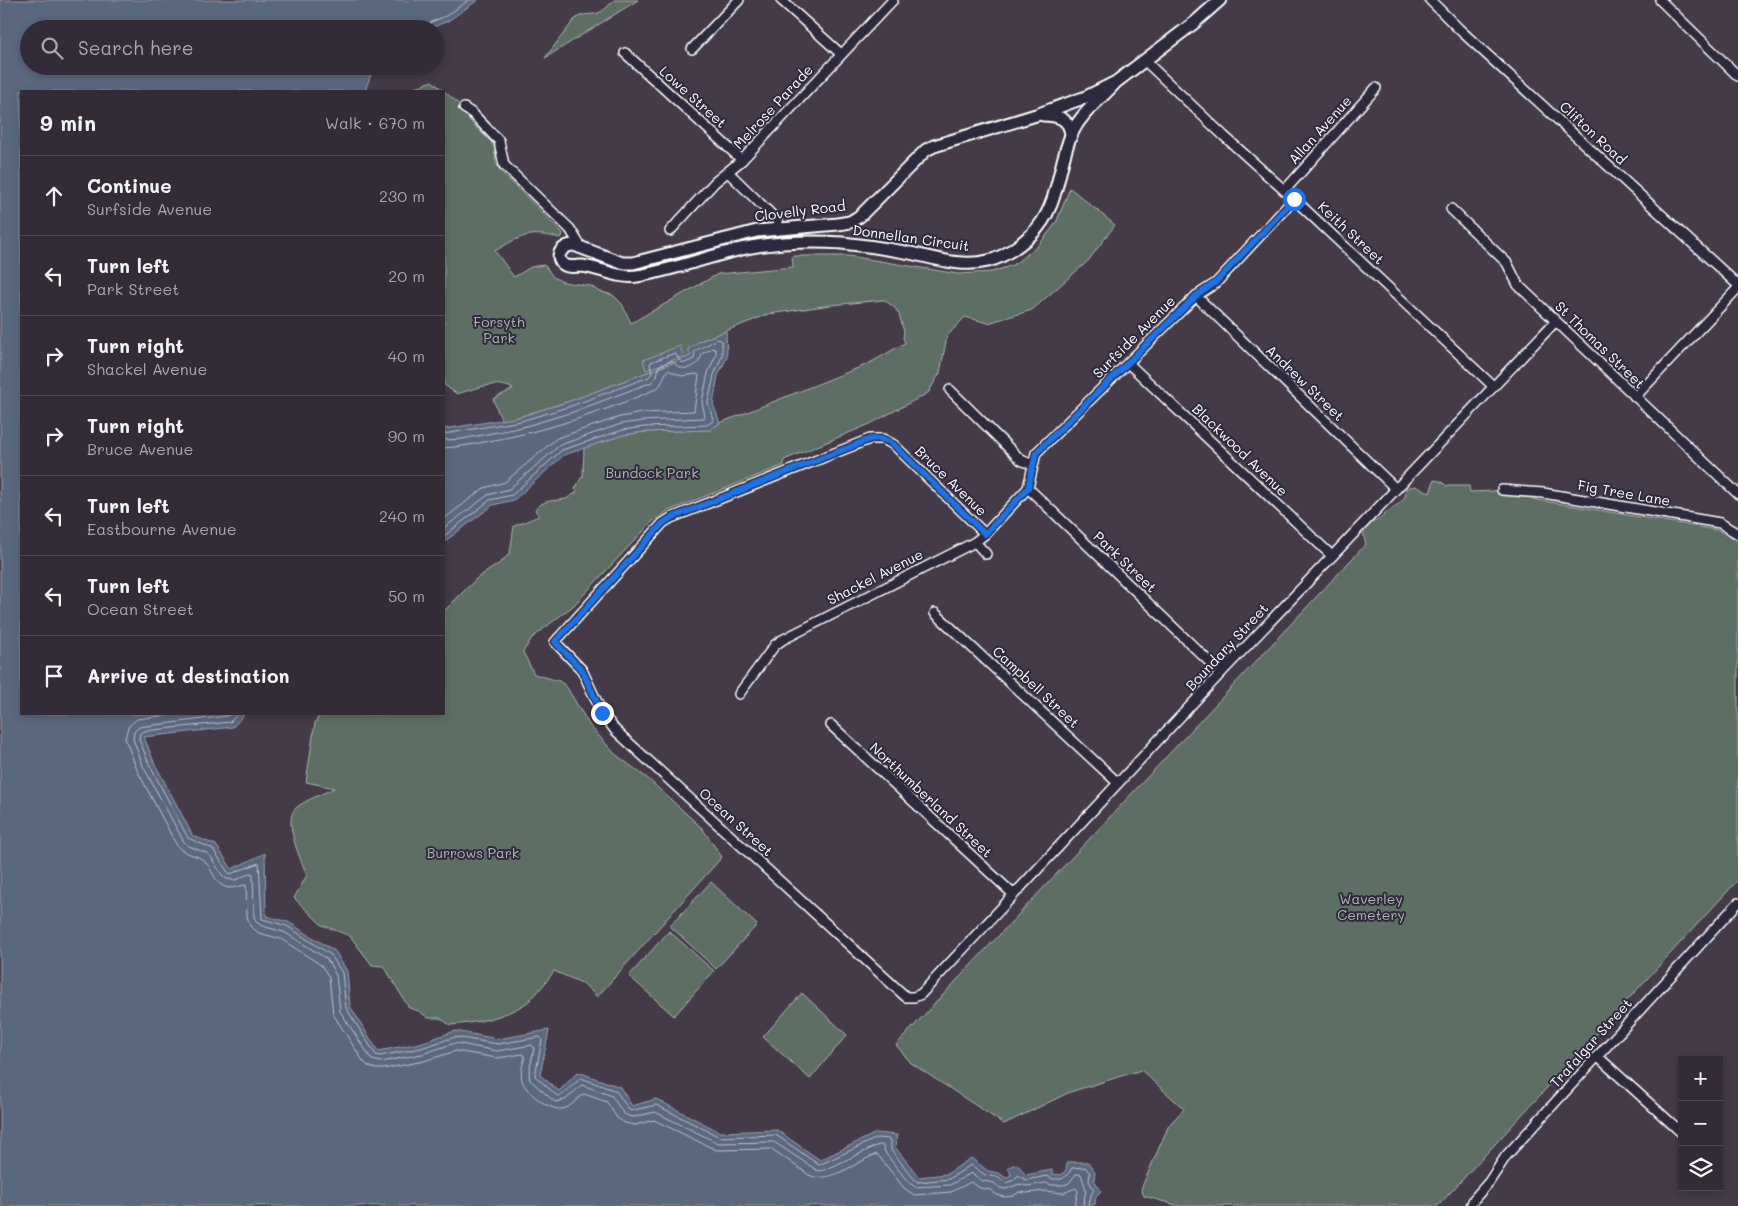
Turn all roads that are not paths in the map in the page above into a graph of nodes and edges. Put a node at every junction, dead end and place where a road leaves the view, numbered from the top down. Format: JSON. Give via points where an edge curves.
{"nodes":[{"id":1,"x":739,"y":0,"type":"edge"},
{"id":2,"x":782,"y":0,"type":"edge"},
{"id":3,"x":893,"y":0,"type":"edge"},
{"id":4,"x":1220,"y":0,"type":"edge"},
{"id":5,"x":1430,"y":0,"type":"edge"},
{"id":6,"x":1660,"y":0,"type":"edge"},
{"id":7,"x":692,"y":49,"type":"dead end"},
{"id":8,"x":625,"y":54,"type":"dead end"},
{"id":9,"x":841,"y":54,"type":"junction"},
{"id":10,"x":1144,"y":60,"type":"junction"},
{"id":11,"x":1738,"y":76,"type":"edge"},
{"id":12,"x":1116,"y":82,"type":"junction"},
{"id":13,"x":1376,"y":88,"type":"dead end"},
{"id":14,"x":464,"y":108,"type":"dead end"},
{"id":15,"x":1036,"y":115,"type":"junction"},
{"id":16,"x":1071,"y":135,"type":"junction"},
{"id":17,"x":742,"y":160,"type":"junction"},
{"id":18,"x":728,"y":172,"type":"junction"},
{"id":19,"x":1285,"y":190,"type":"junction"},
{"id":20,"x":1294,"y":199,"type":"junction"},
{"id":21,"x":1451,"y":209,"type":"dead end"},
{"id":22,"x":779,"y":229,"type":"junction"},
{"id":23,"x":670,"y":231,"type":"dead end"},
{"id":24,"x":779,"y":244,"type":"junction"},
{"id":25,"x":581,"y":247,"type":"junction"},
{"id":26,"x":1738,"y":286,"type":"edge"},
{"id":27,"x":1196,"y":296,"type":"junction"},
{"id":28,"x":1555,"y":322,"type":"junction"},
{"id":29,"x":1128,"y":363,"type":"junction"},
{"id":30,"x":1493,"y":386,"type":"junction"},
{"id":31,"x":950,"y":390,"type":"dead end"},
{"id":32,"x":1635,"y":397,"type":"junction"},
{"id":33,"x":1033,"y":465,"type":"junction"},
{"id":34,"x":1028,"y":488,"type":"junction"},
{"id":35,"x":1396,"y":489,"type":"junction"},
{"id":36,"x":1502,"y":490,"type":"dead end"},
{"id":37,"x":1738,"y":494,"type":"edge"},
{"id":38,"x":985,"y":534,"type":"junction"},
{"id":39,"x":1738,"y":534,"type":"edge"},
{"id":40,"x":975,"y":542,"type":"junction"},
{"id":41,"x":986,"y":554,"type":"dead end"},
{"id":42,"x":1332,"y":556,"type":"junction"},
{"id":43,"x":935,"y":612,"type":"dead end"},
{"id":44,"x":555,"y":642,"type":"joint"},
{"id":45,"x":1221,"y":673,"type":"junction"},
{"id":46,"x":739,"y":694,"type":"dead end"},
{"id":47,"x":830,"y":725,"type":"dead end"},
{"id":48,"x":1118,"y":783,"type":"junction"},
{"id":49,"x":1013,"y":894,"type":"junction"},
{"id":50,"x":1738,"y":903,"type":"edge"},
{"id":51,"x":921,"y":994,"type":"joint"},
{"id":52,"x":1598,"y":1056,"type":"junction"},
{"id":53,"x":1678,"y":1129,"type":"edge"},
{"id":54,"x":1471,"y":1206,"type":"edge"}],
"edges":[{"from":1,"to":7,"type":"street"},
{"from":2,"to":9,"type":"street"},
{"from":3,"to":9,"type":"street","name":"Melrose Parade"},
{"from":4,"to":10,"type":"street","name":"Clovelly Road"},
{"from":5,"to":26,"type":"street","name":"Clifton Road"},
{"from":6,"to":11,"type":"street"},
{"from":8,"to":17,"type":"street","name":"Lowe Street"},
{"from":9,"to":17,"type":"street","name":"Melrose Parade"},
{"from":10,"to":12,"type":"street","name":"Clovelly Road"},
{"from":10,"to":19,"type":"street","name":"Keith Street"},
{"from":12,"to":15,"type":"street","name":"Clovelly Road"},
{"from":12,"to":16,"type":"street","name":"Donnellan Circuit","via":[[1084,114]]},
{"from":13,"to":19,"type":"street","name":"Allan Avenue"},
{"from":14,"to":25,"type":"street","via":[[499,141],[504,165],[570,229]]},
{"from":15,"to":16,"type":"street","via":[[1062,118],[1070,126]]},
{"from":15,"to":22,"type":"street","name":"Clovelly Road","via":[[926,150],[860,216],[850,222]]},
{"from":16,"to":24,"type":"street","name":"Donnellan Circuit","via":[[1055,195],[1045,218],[1033,234],[996,259],[968,263],[840,243]]},
{"from":17,"to":18,"type":"street","name":"Melrose Parade"},
{"from":18,"to":22,"type":"street","via":[[777,220]]},
{"from":18,"to":23,"type":"street","name":"Melrose Parade"},
{"from":19,"to":20,"type":"street","name":"Keith Street"},
{"from":20,"to":27,"type":"street","name":"Surfside Avenue","via":[[1216,282]]},
{"from":20,"to":30,"type":"street","name":"Keith Street"},
{"from":21,"to":28,"type":"street","name":"St Thomas Street","via":[[1507,263],[1518,285]]},
{"from":22,"to":24,"type":"street"},
{"from":22,"to":25,"type":"street","name":"Clovelly Road","via":[[758,231],[633,263]]},
{"from":24,"to":25,"type":"street","via":[[750,248],[634,277],[563,264],[560,258],[563,247]]},
{"from":26,"to":32,"type":"street"},
{"from":27,"to":29,"type":"street","name":"Surfside Avenue"},
{"from":27,"to":35,"type":"street","name":"Andrew Street"},
{"from":28,"to":30,"type":"street","name":"Boundary Street"},
{"from":28,"to":32,"type":"street","name":"St Thomas Street"},
{"from":29,"to":33,"type":"street","name":"Surfside Avenue","via":[[1036,453]]},
{"from":29,"to":42,"type":"street","name":"Blackwood Avenue"},
{"from":30,"to":35,"type":"street","name":"Boundary Street"},
{"from":31,"to":33,"type":"street","via":[[1021,460]]},
{"from":32,"to":37,"type":"street","name":"St Thomas Street"},
{"from":33,"to":34,"type":"street"},
{"from":34,"to":38,"type":"street","name":"Shackel Avenue"},
{"from":34,"to":45,"type":"street","name":"Park Street"},
{"from":35,"to":42,"type":"street","name":"Boundary Street"},
{"from":36,"to":39,"type":"street","name":"Fig Tree Lane","via":[[1543,493],[1720,523]]},
{"from":38,"to":40,"type":"street","name":"Shackel Avenue"},
{"from":38,"to":44,"type":"street","name":"Bruce Avenue","via":[[894,445],[883,439],[870,439],[663,523]]},
{"from":40,"to":41,"type":"street"},
{"from":40,"to":46,"type":"street","name":"Shackel Avenue","via":[[782,640]]},
{"from":42,"to":45,"type":"street","name":"Boundary Street"},
{"from":43,"to":48,"type":"street","name":"Campbell Street"},
{"from":44,"to":51,"type":"street","name":"Ocean Street","via":[[582,670],[602,713],[616,730],[897,990],[906,997]]},
{"from":45,"to":48,"type":"street","name":"Boundary Street"},
{"from":47,"to":49,"type":"street","name":"Northumberland Street"},
{"from":48,"to":49,"type":"street","name":"Boundary Street"},
{"from":49,"to":51,"type":"street","name":"Boundary Street"},
{"from":50,"to":52,"type":"street","name":"Trafalgar Street"},
{"from":52,"to":53,"type":"street"},
{"from":52,"to":54,"type":"street","name":"Trafalgar Street","via":[[1506,1156]]}]}
